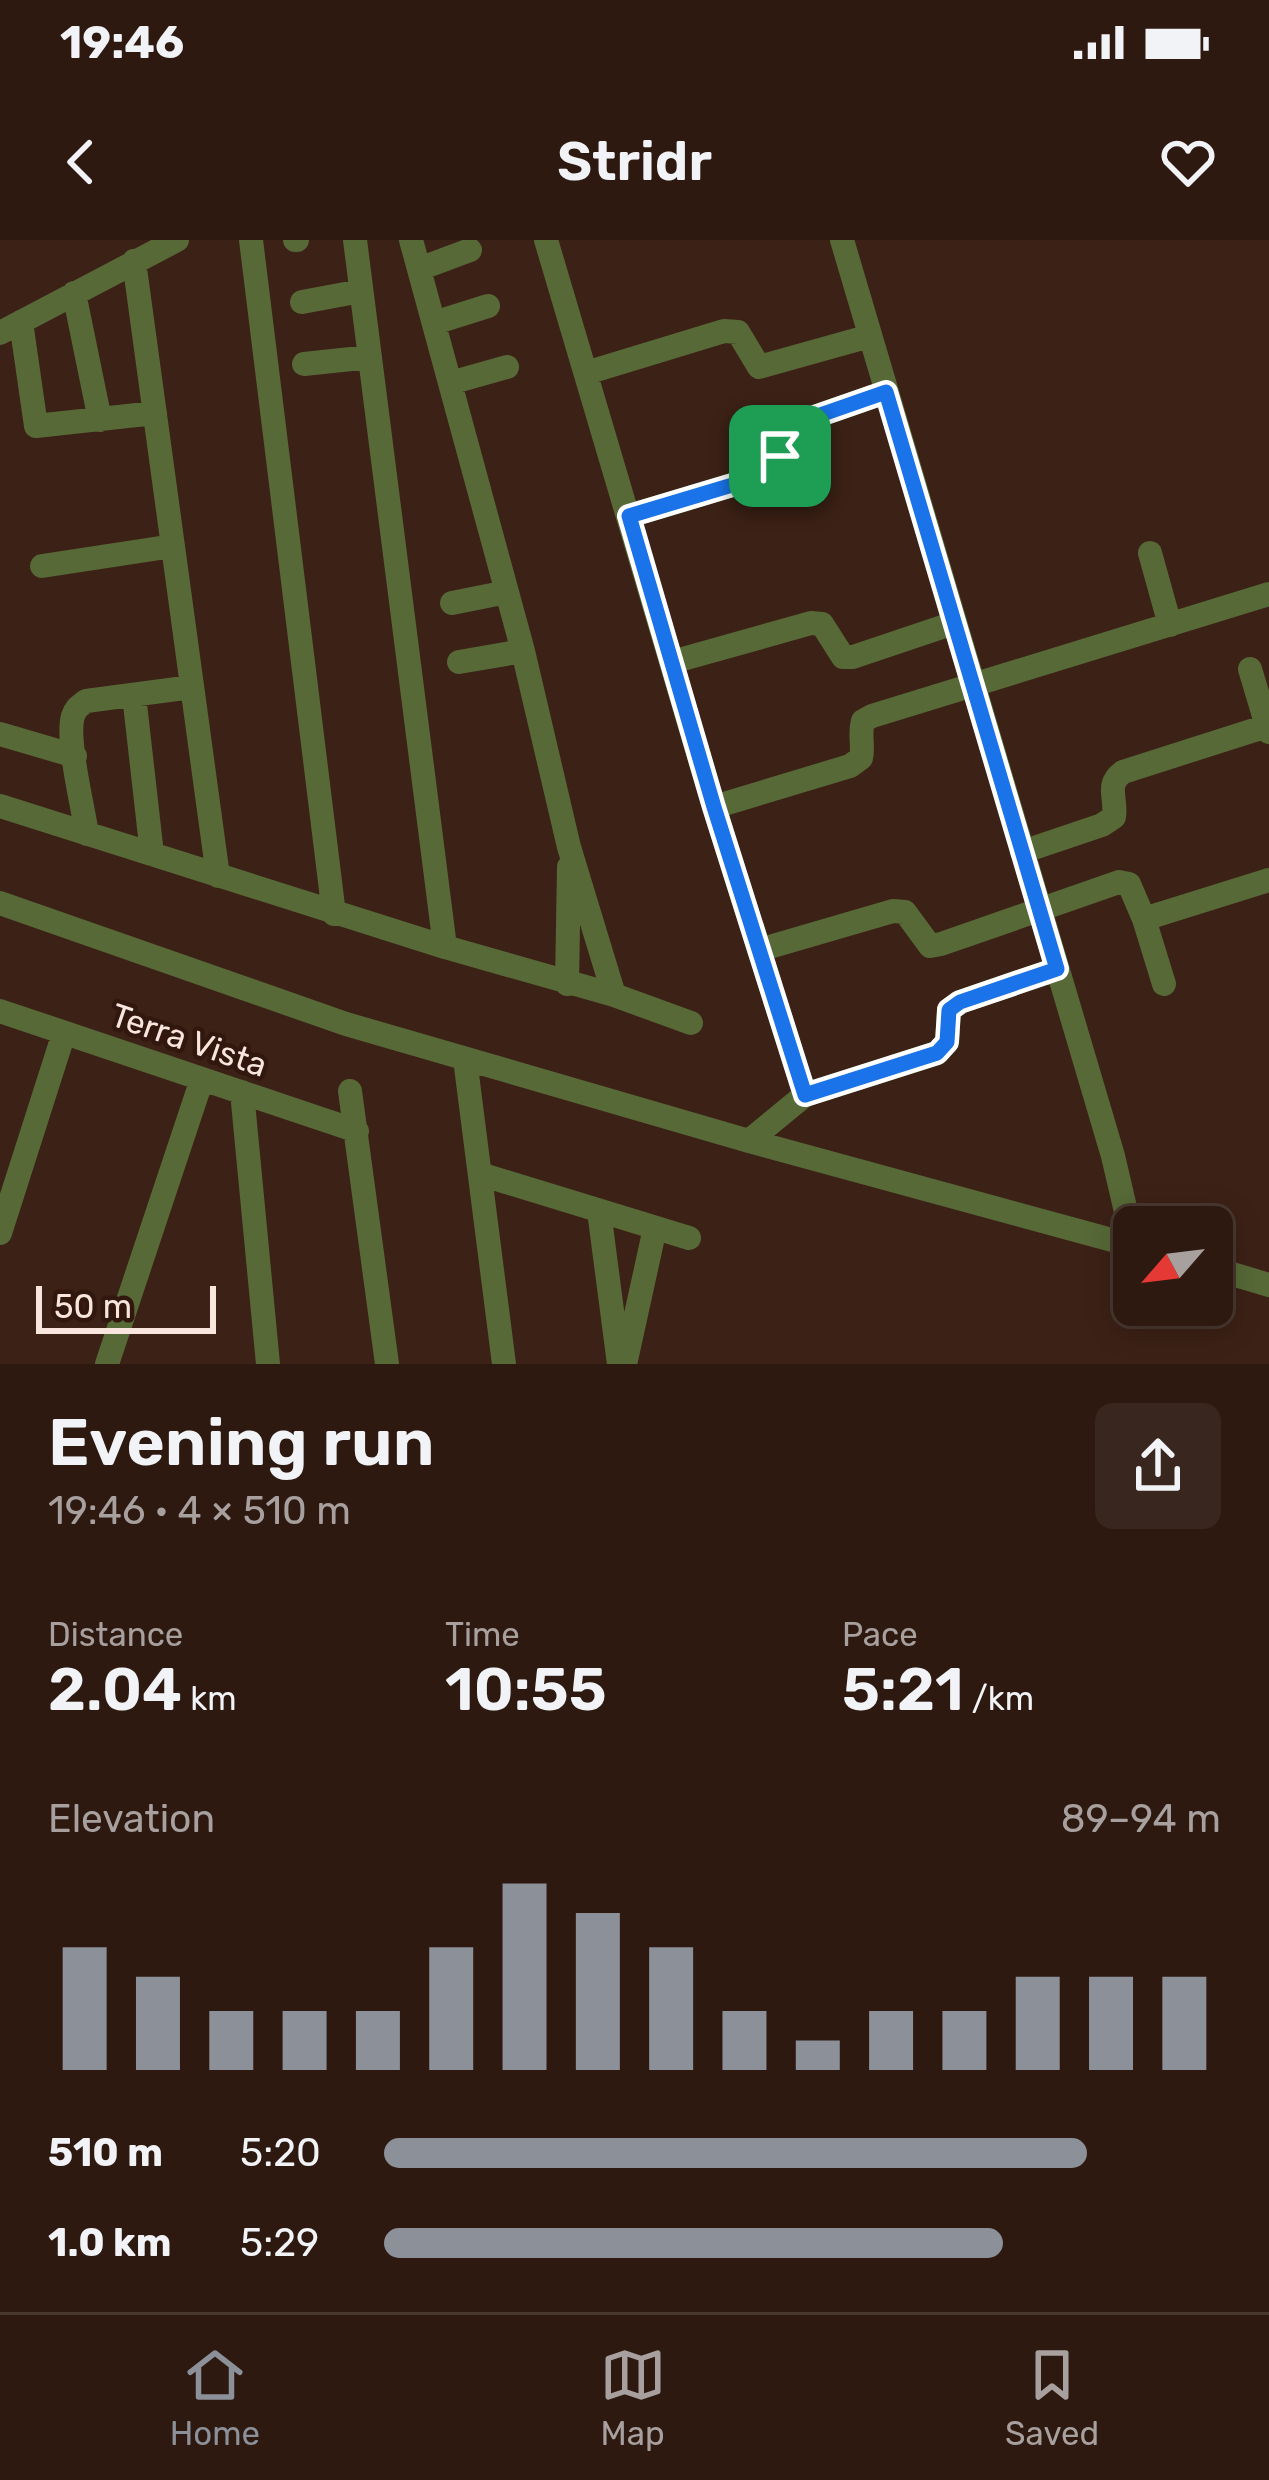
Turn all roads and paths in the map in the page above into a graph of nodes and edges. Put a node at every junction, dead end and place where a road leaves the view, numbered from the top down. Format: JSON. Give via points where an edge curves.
{"nodes":[{"id":1,"x":177,"y":240,"type":"edge"},
{"id":2,"x":251,"y":240,"type":"edge"},
{"id":3,"x":355,"y":240,"type":"edge"},
{"id":4,"x":411,"y":240,"type":"edge"},
{"id":5,"x":546,"y":240,"type":"edge"},
{"id":6,"x":842,"y":240,"type":"edge"},
{"id":7,"x":470,"y":250,"type":"dead end"},
{"id":8,"x":134,"y":261,"type":"junction"},
{"id":9,"x":419,"y":269,"type":"junction"},
{"id":10,"x":362,"y":291,"type":"junction"},
{"id":11,"x":74,"y":293,"type":"junction"},
{"id":12,"x":302,"y":302,"type":"dead end"},
{"id":13,"x":488,"y":306,"type":"dead end"},
{"id":14,"x":434,"y":323,"type":"junction"},
{"id":15,"x":10,"y":327,"type":"edge"},
{"id":16,"x":870,"y":336,"type":"junction"},
{"id":17,"x":370,"y":357,"type":"junction"},
{"id":18,"x":304,"y":364,"type":"dead end"},
{"id":19,"x":507,"y":367,"type":"dead end"},
{"id":20,"x":586,"y":373,"type":"junction"},
{"id":21,"x":450,"y":383,"type":"junction"},
{"id":22,"x":886,"y":392,"type":"junction"},
{"id":23,"x":155,"y":413,"type":"junction"},
{"id":24,"x":100,"y":420,"type":"junction"},
{"id":25,"x":629,"y":516,"type":"junction"},
{"id":26,"x":173,"y":546,"type":"junction"},
{"id":27,"x":1150,"y":553,"type":"dead end"},
{"id":28,"x":42,"y":566,"type":"dead end"},
{"id":29,"x":507,"y":592,"type":"junction"},
{"id":30,"x":1269,"y":594,"type":"edge"},
{"id":31,"x":452,"y":603,"type":"dead end"},
{"id":32,"x":954,"y":623,"type":"junction"},
{"id":33,"x":1169,"y":626,"type":"junction"},
{"id":34,"x":523,"y":651,"type":"junction"},
{"id":35,"x":459,"y":662,"type":"dead end"},
{"id":36,"x":672,"y":662,"type":"junction"},
{"id":37,"x":1250,"y":669,"type":"dead end"},
{"id":38,"x":972,"y":686,"type":"junction"},
{"id":39,"x":192,"y":687,"type":"junction"},
{"id":40,"x":134,"y":694,"type":"junction"},
{"id":41,"x":1268,"y":729,"type":"edge"},
{"id":42,"x":0,"y":734,"type":"edge"},
{"id":43,"x":75,"y":756,"type":"junction"},
{"id":44,"x":0,"y":806,"type":"edge"},
{"id":45,"x":714,"y":807,"type":"junction"},
{"id":46,"x":87,"y":834,"type":"junction"},
{"id":47,"x":569,"y":847,"type":"junction"},
{"id":48,"x":1022,"y":852,"type":"junction"},
{"id":49,"x":152,"y":854,"type":"junction"},
{"id":50,"x":218,"y":876,"type":"junction"},
{"id":51,"x":1269,"y":880,"type":"edge"},
{"id":52,"x":0,"y":903,"type":"edge"},
{"id":53,"x":1039,"y":909,"type":"junction"},
{"id":54,"x":334,"y":914,"type":"junction"},
{"id":55,"x":1144,"y":919,"type":"junction"},
{"id":56,"x":445,"y":947,"type":"junction"},
{"id":57,"x":759,"y":950,"type":"junction"},
{"id":58,"x":1057,"y":969,"type":"junction"},
{"id":59,"x":567,"y":984,"type":"junction"},
{"id":60,"x":1165,"y":984,"type":"dead end"},
{"id":61,"x":614,"y":995,"type":"junction"},
{"id":62,"x":0,"y":1011,"type":"edge"},
{"id":63,"x":692,"y":1023,"type":"dead end"},
{"id":64,"x":64,"y":1033,"type":"junction"},
{"id":65,"x":465,"y":1059,"type":"junction"},
{"id":66,"x":202,"y":1078,"type":"junction"},
{"id":67,"x":350,"y":1091,"type":"dead end"},
{"id":68,"x":242,"y":1092,"type":"junction"},
{"id":69,"x":805,"y":1095,"type":"junction"},
{"id":70,"x":357,"y":1131,"type":"junction"},
{"id":71,"x":749,"y":1142,"type":"junction"},
{"id":72,"x":480,"y":1174,"type":"junction"},
{"id":73,"x":599,"y":1211,"type":"junction"},
{"id":74,"x":655,"y":1228,"type":"junction"},
{"id":75,"x":0,"y":1234,"type":"edge"},
{"id":76,"x":688,"y":1238,"type":"dead end"},
{"id":77,"x":1233,"y":1274,"type":"edge"},
{"id":78,"x":1269,"y":1285,"type":"edge"},
{"id":79,"x":265,"y":1337,"type":"junction"},
{"id":80,"x":106,"y":1364,"type":"edge"},
{"id":81,"x":256,"y":1364,"type":"edge"},
{"id":82,"x":268,"y":1364,"type":"edge"},
{"id":83,"x":386,"y":1364,"type":"edge"},
{"id":84,"x":504,"y":1364,"type":"edge"},
{"id":85,"x":622,"y":1364,"type":"edge"}],
"edges":[{"from":1,"to":8,"type":"street"},
{"from":2,"to":54,"type":"street"},
{"from":3,"to":10,"type":"street"},
{"from":4,"to":9,"type":"street"},
{"from":5,"to":20,"type":"street"},
{"from":6,"to":16,"type":"street"},
{"from":7,"to":9,"type":"street"},
{"from":8,"to":11,"type":"street"},
{"from":8,"to":23,"type":"street"},
{"from":9,"to":14,"type":"street"},
{"from":10,"to":12,"type":"street"},
{"from":10,"to":17,"type":"street"},
{"from":11,"to":15,"type":"street"},
{"from":11,"to":24,"type":"street"},
{"from":13,"to":14,"type":"street"},
{"from":14,"to":21,"type":"street"},
{"from":15,"to":24,"type":"street","via":[[36,426]]},
{"from":16,"to":20,"type":"street","via":[[759,367],[738,332],[724,331]]},
{"from":16,"to":22,"type":"street"},
{"from":17,"to":18,"type":"street"},
{"from":17,"to":56,"type":"street"},
{"from":19,"to":21,"type":"street"},
{"from":20,"to":25,"type":"street"},
{"from":21,"to":29,"type":"street"},
{"from":22,"to":25,"type":"street","via":[[777,430],[778,469],[769,474]]},
{"from":22,"to":32,"type":"street"},
{"from":23,"to":24,"type":"street"},
{"from":23,"to":26,"type":"street"},
{"from":25,"to":36,"type":"street"},
{"from":26,"to":28,"type":"street"},
{"from":26,"to":39,"type":"street"},
{"from":27,"to":33,"type":"street"},
{"from":29,"to":31,"type":"street"},
{"from":29,"to":34,"type":"street"},
{"from":30,"to":33,"type":"street"},
{"from":32,"to":36,"type":"street","via":[[854,657],[842,657],[822,624],[811,623]]},
{"from":32,"to":38,"type":"street"},
{"from":33,"to":38,"type":"street"},
{"from":34,"to":35,"type":"street"},
{"from":34,"to":47,"type":"street"},
{"from":36,"to":45,"type":"street"},
{"from":37,"to":41,"type":"street"},
{"from":38,"to":45,"type":"street","via":[[863,721],[861,758],[850,766]]},
{"from":38,"to":48,"type":"street"},
{"from":39,"to":40,"type":"street"},
{"from":39,"to":50,"type":"street"},
{"from":40,"to":43,"type":"street","via":[[78,706]]},
{"from":40,"to":49,"type":"street"},
{"from":41,"to":48,"type":"street","via":[[1123,772],[1111,789],[1114,817]]},
{"from":42,"to":43,"type":"street"},
{"from":43,"to":46,"type":"street"},
{"from":44,"to":46,"type":"street"},
{"from":45,"to":57,"type":"street"},
{"from":46,"to":49,"type":"street"},
{"from":47,"to":59,"type":"street"},
{"from":47,"to":61,"type":"street"},
{"from":48,"to":53,"type":"street"},
{"from":49,"to":50,"type":"street"},
{"from":50,"to":54,"type":"street"},
{"from":51,"to":55,"type":"street"},
{"from":52,"to":65,"type":"street"},
{"from":53,"to":55,"type":"street","via":[[1119,882],[1129,884]]},
{"from":53,"to":57,"type":"street","via":[[930,946],[905,912],[893,911]]},
{"from":53,"to":58,"type":"street"},
{"from":54,"to":56,"type":"street"},
{"from":55,"to":60,"type":"street"},
{"from":56,"to":59,"type":"street"},
{"from":57,"to":69,"type":"street"},
{"from":58,"to":69,"type":"street","via":[[960,1002],[949,1010],[947,1042],[937,1053]]},
{"from":58,"to":71,"type":"street","via":[[1134,1246]]},
{"from":59,"to":61,"type":"street"},
{"from":61,"to":63,"type":"street"},
{"from":62,"to":64,"type":"street","name":"Terra Vista"},
{"from":64,"to":66,"type":"street","name":"Terra Vista"},
{"from":64,"to":75,"type":"street"},
{"from":65,"to":71,"type":"street"},
{"from":65,"to":72,"type":"street"},
{"from":66,"to":68,"type":"street","name":"Terra Vista"},
{"from":66,"to":80,"type":"street"},
{"from":67,"to":70,"type":"street"},
{"from":68,"to":70,"type":"street","name":"Terra Vista"},
{"from":68,"to":79,"type":"street"},
{"from":69,"to":71,"type":"street"},
{"from":70,"to":83,"type":"street"},
{"from":72,"to":73,"type":"street"},
{"from":72,"to":84,"type":"street"},
{"from":73,"to":74,"type":"street"},
{"from":73,"to":85,"type":"street"},
{"from":74,"to":76,"type":"street"},
{"from":74,"to":85,"type":"street"},
{"from":77,"to":78,"type":"street"},
{"from":79,"to":81,"type":"street"},
{"from":79,"to":82,"type":"street"}]}
